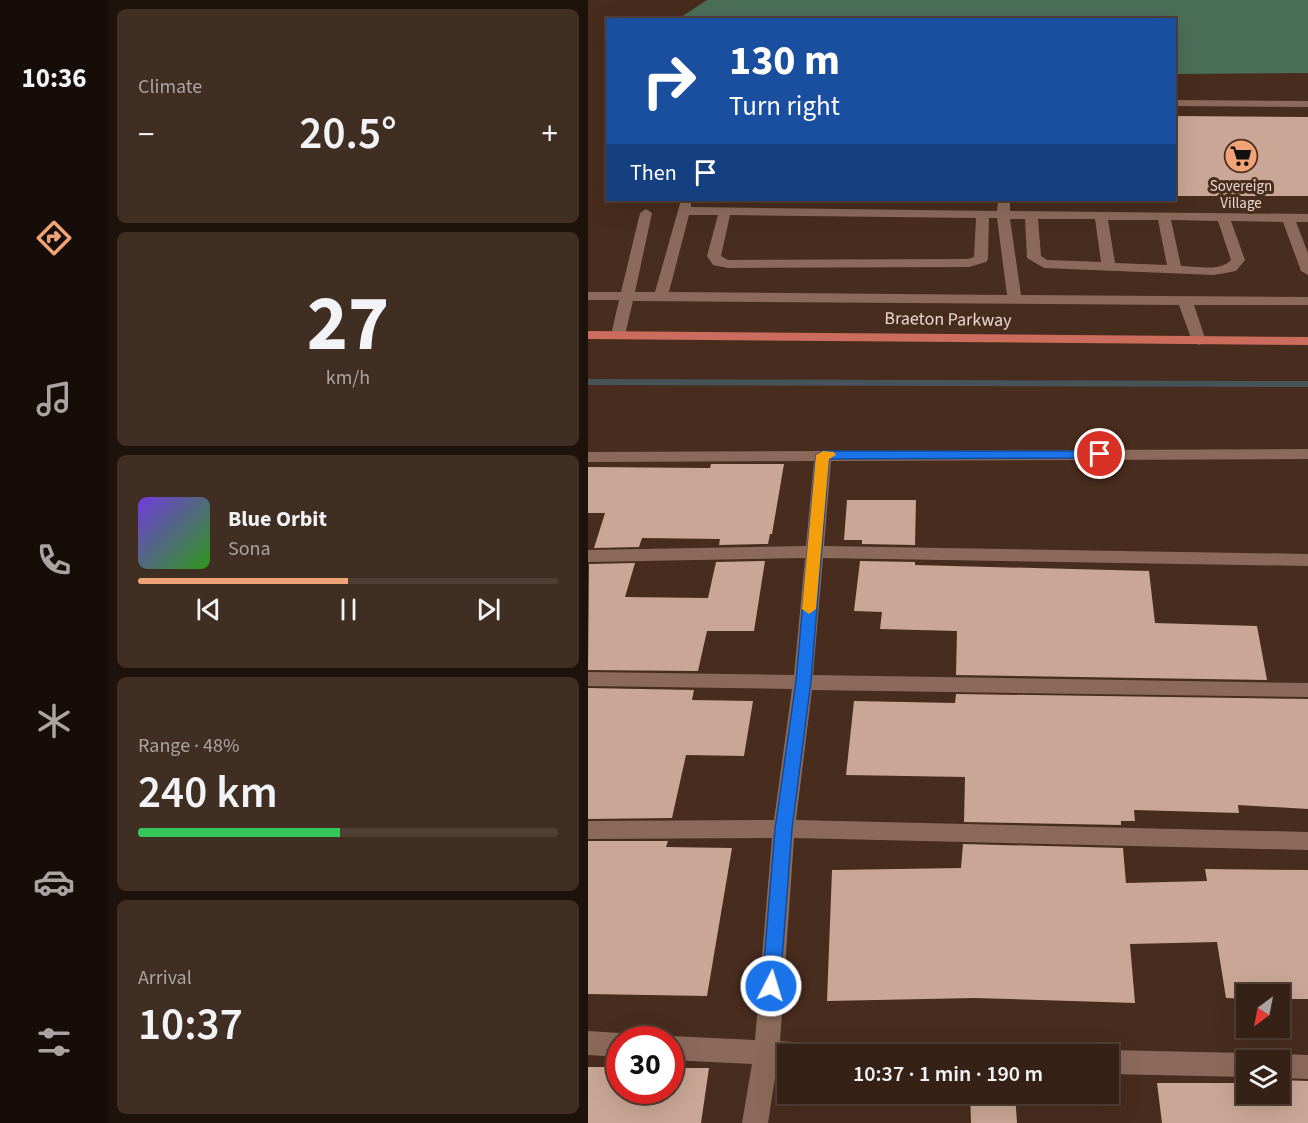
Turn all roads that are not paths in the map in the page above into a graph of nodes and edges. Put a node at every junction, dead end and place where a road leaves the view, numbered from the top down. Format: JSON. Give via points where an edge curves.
{"nodes":[{"id":1,"x":1176,"y":103,"type":"edge"},
{"id":2,"x":1308,"y":104,"type":"edge"},
{"id":3,"x":685,"y":205,"type":"edge"},
{"id":4,"x":1004,"y":206,"type":"edge"},
{"id":5,"x":726,"y":211,"type":"junction"},
{"id":6,"x":645,"y":213,"type":"dead end"},
{"id":7,"x":983,"y":213,"type":"junction"},
{"id":8,"x":1031,"y":215,"type":"junction"},
{"id":9,"x":1101,"y":215,"type":"junction"},
{"id":10,"x":1164,"y":216,"type":"junction"},
{"id":11,"x":1223,"y":217,"type":"junction"},
{"id":12,"x":1288,"y":218,"type":"junction"},
{"id":13,"x":1308,"y":218,"type":"edge"},
{"id":14,"x":1109,"y":268,"type":"junction"},
{"id":15,"x":1175,"y":270,"type":"junction"},
{"id":16,"x":1308,"y":271,"type":"edge"},
{"id":17,"x":588,"y":296,"type":"edge"},
{"id":18,"x":627,"y":296,"type":"junction"},
{"id":19,"x":662,"y":296,"type":"junction"},
{"id":20,"x":1014,"y":298,"type":"junction"},
{"id":21,"x":1185,"y":301,"type":"junction"},
{"id":22,"x":1308,"y":301,"type":"edge"},
{"id":23,"x":588,"y":335,"type":"edge"},
{"id":24,"x":618,"y":335,"type":"junction"},
{"id":25,"x":1199,"y":341,"type":"junction"},
{"id":26,"x":1308,"y":341,"type":"edge"},
{"id":27,"x":1308,"y":454,"type":"edge"},
{"id":28,"x":823,"y":455,"type":"junction"},
{"id":29,"x":588,"y":457,"type":"edge"},
{"id":30,"x":813,"y":552,"type":"junction"},
{"id":31,"x":588,"y":556,"type":"edge"},
{"id":32,"x":1308,"y":560,"type":"edge"},
{"id":33,"x":588,"y":679,"type":"edge"},
{"id":34,"x":803,"y":681,"type":"junction"},
{"id":35,"x":1308,"y":690,"type":"edge"},
{"id":36,"x":784,"y":829,"type":"junction"},
{"id":37,"x":588,"y":830,"type":"edge"},
{"id":38,"x":1308,"y":841,"type":"edge"},
{"id":39,"x":588,"y":1043,"type":"edge"},
{"id":40,"x":606,"y":1044,"type":"edge"},
{"id":41,"x":684,"y":1049,"type":"edge"},
{"id":42,"x":766,"y":1054,"type":"junction"},
{"id":43,"x":777,"y":1054,"type":"edge"},
{"id":44,"x":1119,"y":1062,"type":"edge"},
{"id":45,"x":1236,"y":1065,"type":"edge"},
{"id":46,"x":1290,"y":1066,"type":"edge"},
{"id":47,"x":1308,"y":1067,"type":"edge"},
{"id":48,"x":755,"y":1123,"type":"edge"}],
"edges":[{"from":1,"to":2,"type":"street"},
{"from":3,"to":5,"type":"street"},
{"from":3,"to":19,"type":"street"},
{"from":4,"to":7,"type":"street"},
{"from":4,"to":8,"type":"street"},
{"from":4,"to":20,"type":"street"},
{"from":5,"to":7,"type":"street"},
{"from":5,"to":7,"type":"street","via":[[714,256],[718,262],[728,264],[969,263],[981,259]]},
{"from":6,"to":18,"type":"street"},
{"from":8,"to":9,"type":"street"},
{"from":8,"to":14,"type":"street","via":[[1034,258],[1054,266]]},
{"from":9,"to":10,"type":"street"},
{"from":9,"to":14,"type":"street"},
{"from":10,"to":11,"type":"street"},
{"from":10,"to":15,"type":"street"},
{"from":11,"to":12,"type":"street"},
{"from":11,"to":15,"type":"street","via":[[1237,263],[1221,270]]},
{"from":12,"to":13,"type":"street"},
{"from":12,"to":16,"type":"street"},
{"from":14,"to":15,"type":"street"},
{"from":17,"to":18,"type":"street"},
{"from":18,"to":19,"type":"street"},
{"from":18,"to":24,"type":"street"},
{"from":19,"to":20,"type":"street"},
{"from":20,"to":21,"type":"street"},
{"from":21,"to":22,"type":"street"},
{"from":21,"to":25,"type":"street"},
{"from":23,"to":24,"type":"main road","name":"Braeton Parkway"},
{"from":24,"to":25,"type":"main road","name":"Braeton Parkway"},
{"from":25,"to":26,"type":"main road","name":"Braeton Parkway"},
{"from":27,"to":28,"type":"street"},
{"from":28,"to":29,"type":"street"},
{"from":28,"to":30,"type":"street"},
{"from":30,"to":31,"type":"street"},
{"from":30,"to":32,"type":"street"},
{"from":30,"to":34,"type":"street"},
{"from":33,"to":34,"type":"street"},
{"from":34,"to":35,"type":"street"},
{"from":34,"to":36,"type":"street"},
{"from":36,"to":37,"type":"street"},
{"from":36,"to":38,"type":"street"},
{"from":36,"to":42,"type":"street"},
{"from":39,"to":40,"type":"street"},
{"from":41,"to":42,"type":"street"},
{"from":42,"to":43,"type":"street"},
{"from":42,"to":48,"type":"street"},
{"from":44,"to":45,"type":"street"},
{"from":46,"to":47,"type":"street"}]}
